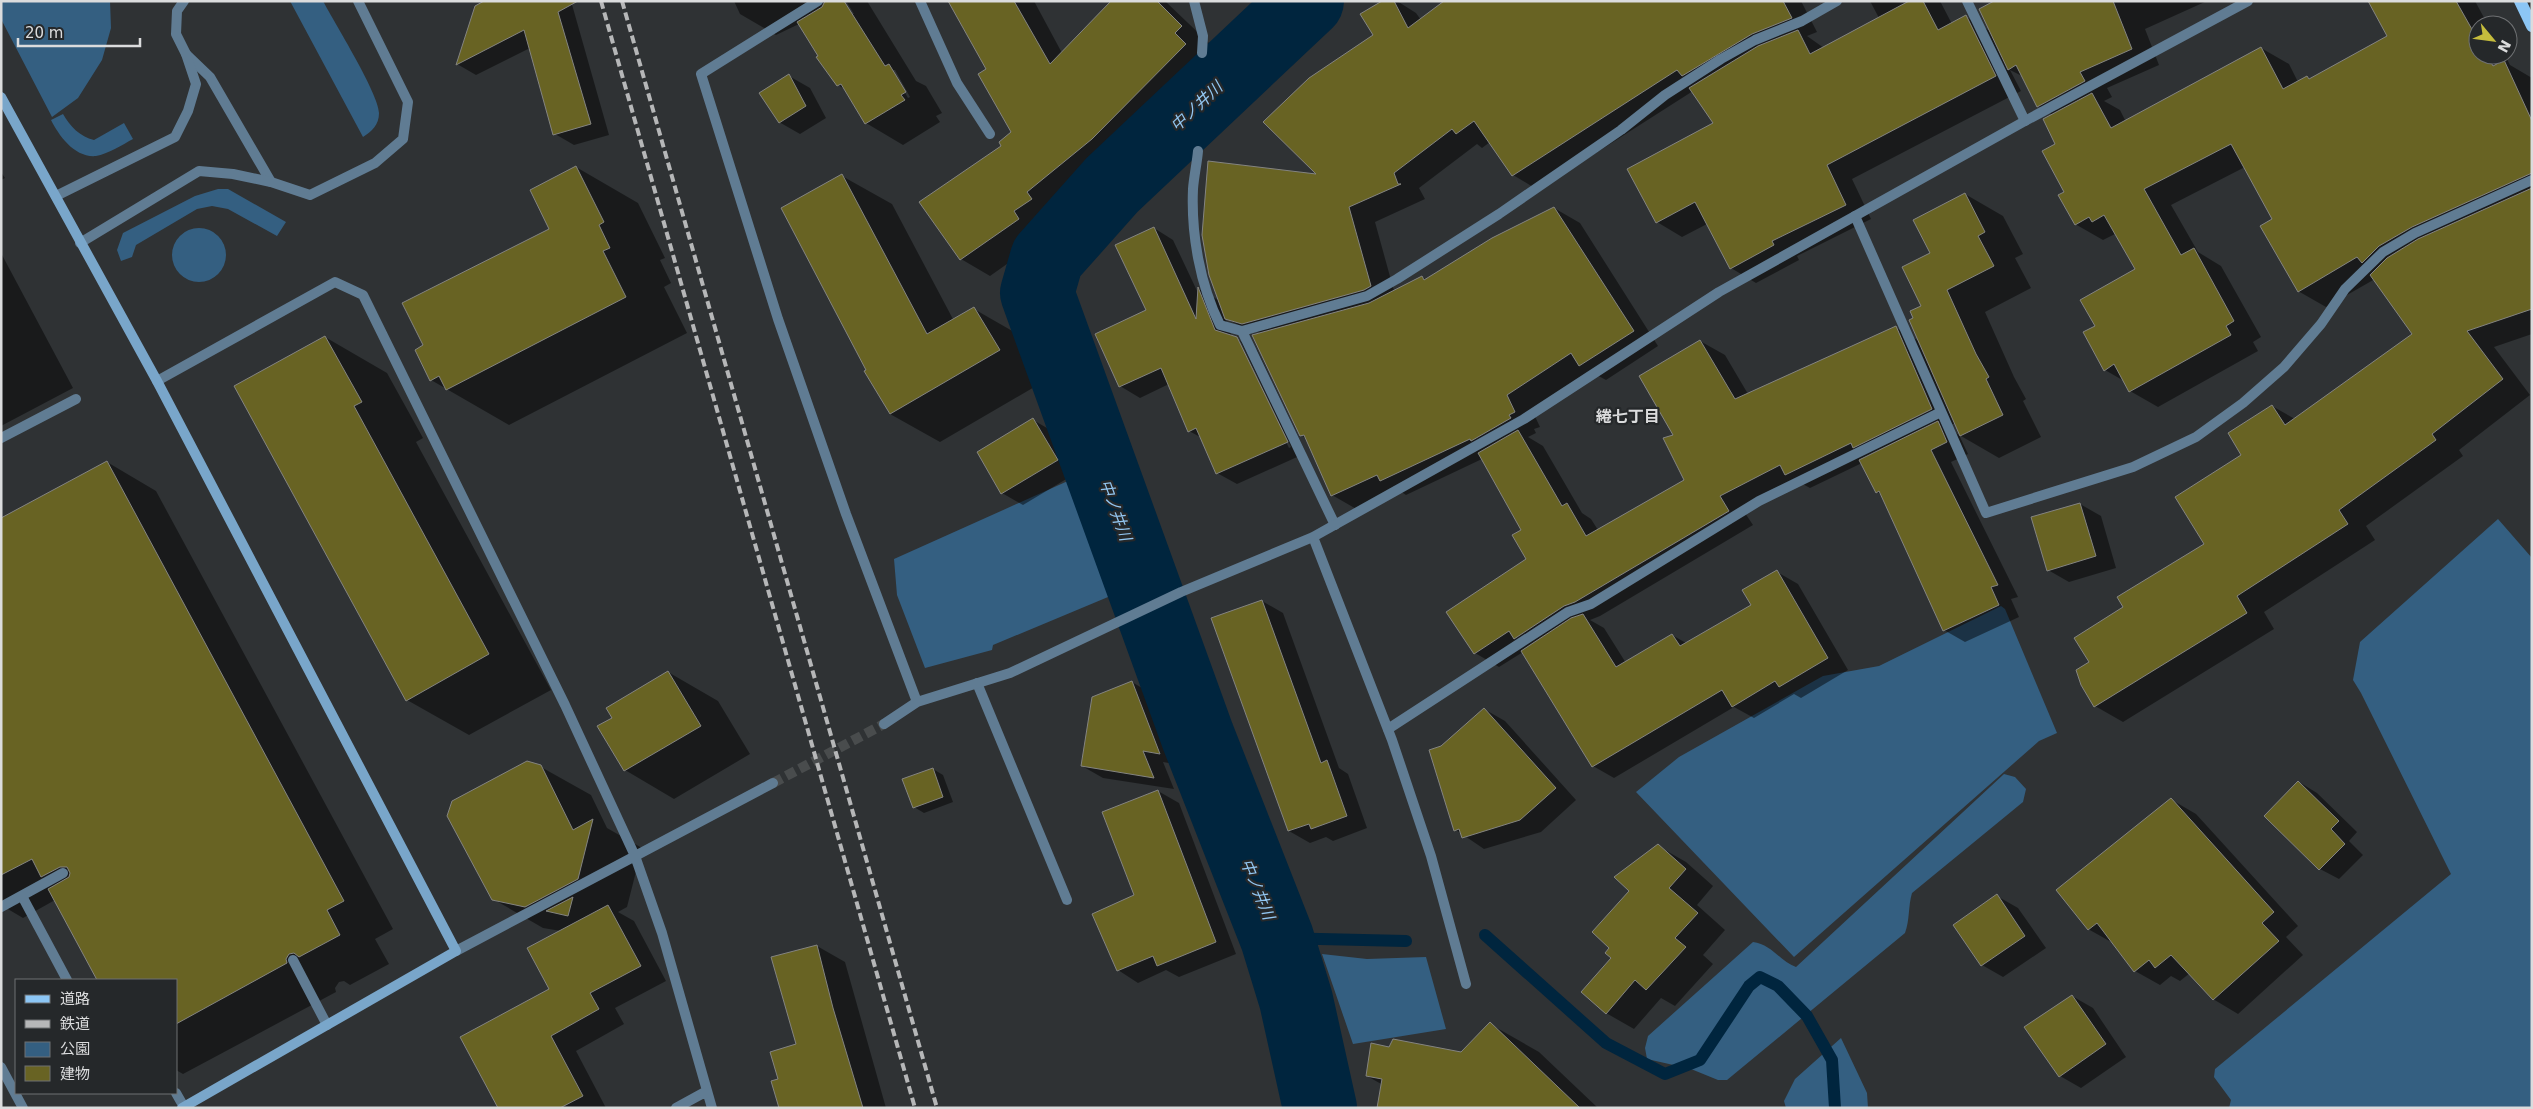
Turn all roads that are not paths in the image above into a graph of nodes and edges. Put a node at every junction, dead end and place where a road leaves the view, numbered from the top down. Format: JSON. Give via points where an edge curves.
{"nodes":[{"id":1,"x":184,"y":1,"type":"edge"},
{"id":2,"x":358,"y":1,"type":"edge"},
{"id":3,"x":818,"y":1,"type":"edge"},
{"id":4,"x":920,"y":1,"type":"edge"},
{"id":5,"x":1194,"y":1,"type":"edge"},
{"id":6,"x":1837,"y":1,"type":"edge"},
{"id":7,"x":1967,"y":1,"type":"edge"},
{"id":8,"x":2248,"y":1,"type":"edge"},
{"id":9,"x":2520,"y":1,"type":"edge"},
{"id":10,"x":2532,"y":26,"type":"edge"},
{"id":11,"x":1202,"y":53,"type":"dead end"},
{"id":12,"x":186,"y":54,"type":"junction"},
{"id":13,"x":1,"y":97,"type":"edge"},
{"id":14,"x":2025,"y":121,"type":"junction"},
{"id":15,"x":990,"y":134,"type":"dead end"},
{"id":16,"x":1198,"y":151,"type":"dead end"},
{"id":17,"x":2532,"y":180,"type":"edge"},
{"id":18,"x":271,"y":182,"type":"junction"},
{"id":19,"x":56,"y":196,"type":"junction"},
{"id":20,"x":1855,"y":216,"type":"junction"},
{"id":21,"x":80,"y":243,"type":"junction"},
{"id":22,"x":1242,"y":331,"type":"junction"},
{"id":23,"x":157,"y":381,"type":"junction"},
{"id":24,"x":76,"y":399,"type":"dead end"},
{"id":25,"x":1942,"y":412,"type":"junction"},
{"id":26,"x":1,"y":438,"type":"edge"},
{"id":27,"x":1335,"y":525,"type":"junction"},
{"id":28,"x":1313,"y":537,"type":"junction"},
{"id":29,"x":977,"y":683,"type":"junction"},
{"id":30,"x":917,"y":702,"type":"junction"},
{"id":31,"x":884,"y":724,"type":"tunnel mouth"},
{"id":32,"x":1388,"y":729,"type":"junction"},
{"id":33,"x":773,"y":783,"type":"tunnel mouth"},
{"id":34,"x":635,"y":856,"type":"junction"},
{"id":35,"x":63,"y":873,"type":"dead end"},
{"id":36,"x":22,"y":896,"type":"junction"},
{"id":37,"x":1067,"y":900,"type":"dead end"},
{"id":38,"x":1,"y":908,"type":"edge"},
{"id":39,"x":456,"y":951,"type":"junction"},
{"id":40,"x":293,"y":960,"type":"dead end"},
{"id":41,"x":65,"y":979,"type":"edge"},
{"id":42,"x":1466,"y":984,"type":"dead end"},
{"id":43,"x":327,"y":1025,"type":"junction"},
{"id":44,"x":1,"y":1067,"type":"edge"},
{"id":45,"x":707,"y":1091,"type":"junction"},
{"id":46,"x":176,"y":1094,"type":"edge"},
{"id":47,"x":183,"y":1107,"type":"edge"},
{"id":48,"x":22,"y":1108,"type":"edge"},
{"id":49,"x":676,"y":1108,"type":"edge"},
{"id":50,"x":712,"y":1108,"type":"edge"}],
"edges":[{"from":1,"to":12,"type":"street","via":[[177,11],[176,34]]},
{"from":2,"to":18,"type":"street","via":[[408,102],[403,139],[375,163],[310,195]]},
{"from":3,"to":30,"type":"street","via":[[701,74],[778,319],[846,514]]},
{"from":4,"to":15,"type":"street","via":[[957,83]]},
{"from":5,"to":11,"type":"street","via":[[1202,36]]},
{"from":6,"to":22,"type":"street","via":[[1721,59],[1498,214],[1367,296]]},
{"from":7,"to":14,"type":"street"},
{"from":8,"to":14,"type":"street"},
{"from":9,"to":10,"type":"main road"},
{"from":12,"to":18,"type":"street","via":[[210,76]]},
{"from":12,"to":19,"type":"street","via":[[196,84],[176,137]]},
{"from":13,"to":19,"type":"street"},
{"from":14,"to":20,"type":"street"},
{"from":16,"to":22,"type":"street","via":[[1193,189],[1196,234],[1208,302],[1220,325]]},
{"from":17,"to":25,"type":"street","via":[[2415,233],[2383,252],[2345,289],[2321,324],[2284,367],[2243,403],[2196,437],[2133,467],[1986,513]]},
{"from":18,"to":21,"type":"street","via":[[199,171]]},
{"from":19,"to":21,"type":"street"},
{"from":20,"to":25,"type":"street"},
{"from":20,"to":27,"type":"street","via":[[1719,292],[1524,419]]},
{"from":21,"to":23,"type":"street"},
{"from":22,"to":27,"type":"street"},
{"from":23,"to":34,"type":"street","via":[[335,282],[363,295],[565,705]]},
{"from":23,"to":39,"type":"street"},
{"from":24,"to":26,"type":"street"},
{"from":25,"to":32,"type":"street","via":[[1759,501],[1591,604],[1568,612]]},
{"from":27,"to":28,"type":"street"},
{"from":28,"to":29,"type":"street","via":[[1181,592],[1010,674]]},
{"from":28,"to":32,"type":"street"},
{"from":29,"to":30,"type":"street"},
{"from":29,"to":37,"type":"street"},
{"from":30,"to":31,"type":"street"},
{"from":32,"to":42,"type":"street","via":[[1430,856]]},
{"from":33,"to":34,"type":"street"},
{"from":34,"to":39,"type":"street"},
{"from":34,"to":45,"type":"street","via":[[662,933]]},
{"from":35,"to":36,"type":"street"},
{"from":36,"to":38,"type":"street"},
{"from":36,"to":41,"type":"street"},
{"from":39,"to":43,"type":"street"},
{"from":40,"to":43,"type":"street"},
{"from":43,"to":47,"type":"street"},
{"from":44,"to":48,"type":"street"},
{"from":45,"to":49,"type":"street"},
{"from":45,"to":50,"type":"street"},
{"from":46,"to":47,"type":"street"}]}
